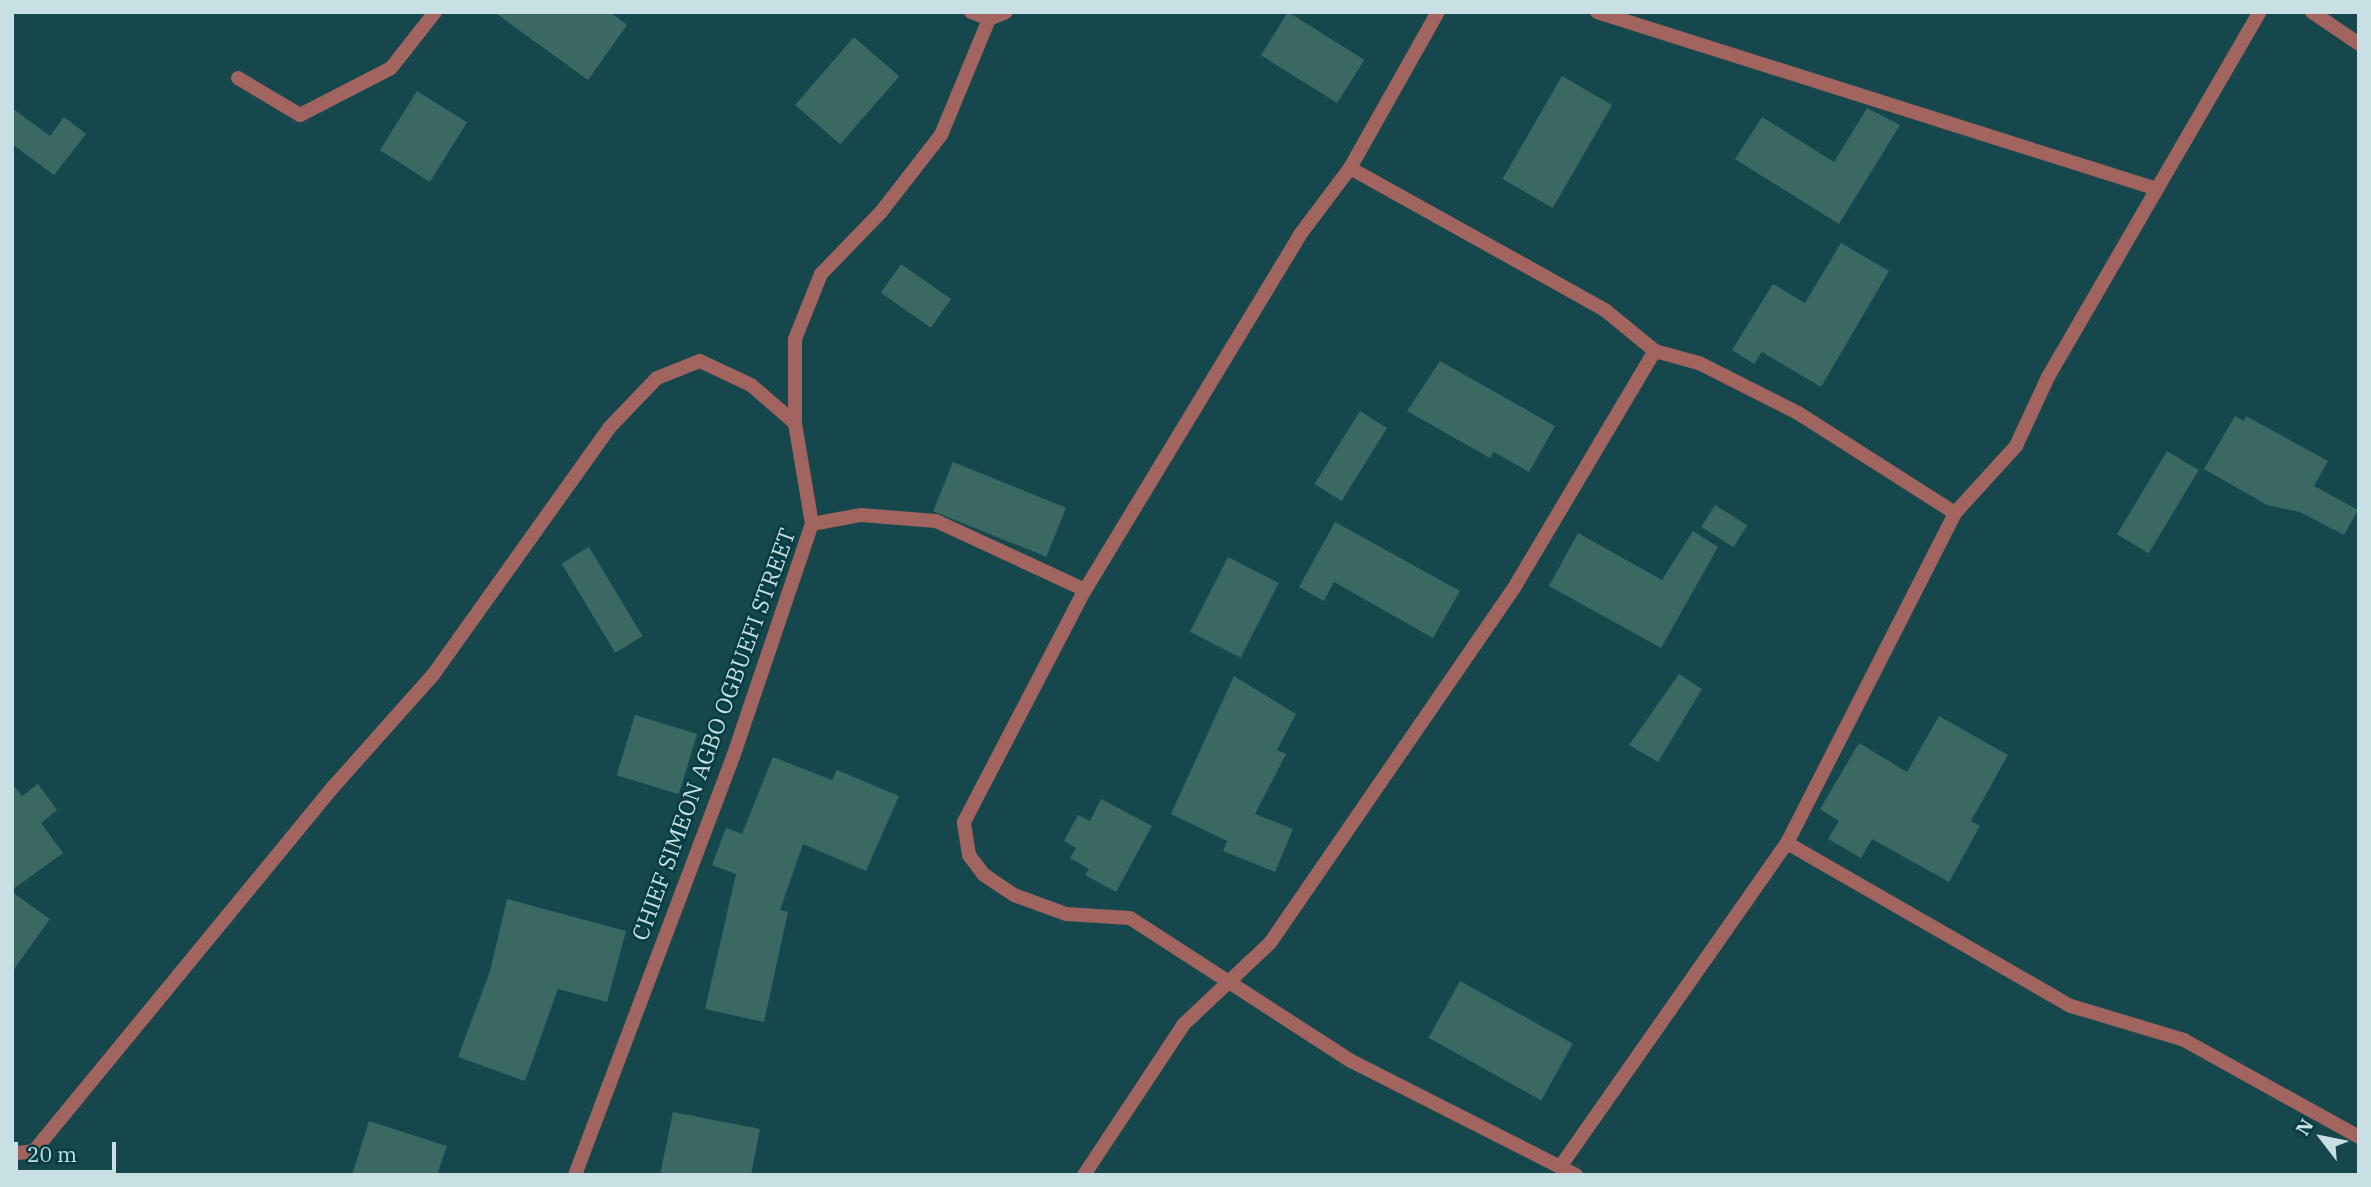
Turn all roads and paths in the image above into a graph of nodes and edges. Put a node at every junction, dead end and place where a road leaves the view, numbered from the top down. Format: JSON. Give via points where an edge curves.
{"nodes":[{"id":1,"x":435,"y":12,"type":"edge"},
{"id":2,"x":971,"y":12,"type":"edge"},
{"id":3,"x":1006,"y":12,"type":"edge"},
{"id":4,"x":1438,"y":12,"type":"edge"},
{"id":5,"x":1597,"y":12,"type":"edge"},
{"id":6,"x":2260,"y":12,"type":"edge"},
{"id":7,"x":2312,"y":12,"type":"edge"},
{"id":8,"x":989,"y":19,"type":"junction"},
{"id":9,"x":2359,"y":44,"type":"edge"},
{"id":10,"x":238,"y":78,"type":"dead end"},
{"id":11,"x":1350,"y":168,"type":"junction"},
{"id":12,"x":2157,"y":189,"type":"junction"},
{"id":13,"x":1656,"y":351,"type":"junction"},
{"id":14,"x":796,"y":423,"type":"junction"},
{"id":15,"x":1955,"y":513,"type":"junction"},
{"id":16,"x":812,"y":524,"type":"junction"},
{"id":17,"x":1085,"y":590,"type":"junction"},
{"id":18,"x":1787,"y":843,"type":"junction"},
{"id":19,"x":1225,"y":981,"type":"junction"},
{"id":20,"x":2359,"y":1137,"type":"edge"},
{"id":21,"x":12,"y":1154,"type":"edge"},
{"id":22,"x":1560,"y":1167,"type":"junction"},
{"id":23,"x":575,"y":1175,"type":"edge"},
{"id":24,"x":1084,"y":1175,"type":"edge"},
{"id":25,"x":1576,"y":1175,"type":"edge"}],
"edges":[{"from":1,"to":10,"type":"street","via":[[391,68],[300,115]]},
{"from":2,"to":8,"type":"street"},
{"from":3,"to":8,"type":"street"},
{"from":4,"to":11,"type":"street"},
{"from":5,"to":12,"type":"street"},
{"from":6,"to":12,"type":"street"},
{"from":7,"to":9,"type":"street"},
{"from":8,"to":14,"type":"street","name":"CHIEF SIMEON AGBO OGBUEFI STREET","via":[[941,135],[881,212],[821,274],[795,339]]},
{"from":11,"to":13,"type":"street","via":[[1605,310]]},
{"from":11,"to":17,"type":"street","via":[[1299,236]]},
{"from":12,"to":15,"type":"street","via":[[2048,377],[2016,446]]},
{"from":13,"to":15,"type":"street","via":[[1699,363],[1798,413]]},
{"from":13,"to":19,"type":"street","via":[[1514,589],[1402,753],[1270,943]]},
{"from":14,"to":16,"type":"street","name":"CHIEF SIMEON AGBO OGBUEFI STREET"},
{"from":14,"to":21,"type":"street","via":[[751,385],[699,361],[657,378],[609,428],[433,675],[334,786],[34,1150]]},
{"from":15,"to":18,"type":"street"},
{"from":16,"to":17,"type":"street","via":[[861,515],[936,521]]},
{"from":16,"to":23,"type":"street","name":"CHIEF SIMEON AGBO OGBUEFI STREET","via":[[733,757]]},
{"from":17,"to":19,"type":"street","via":[[979,785],[964,822],[969,855],[984,875],[1014,895],[1066,914],[1130,918]]},
{"from":18,"to":20,"type":"street","via":[[2071,1006],[2184,1040]]},
{"from":18,"to":22,"type":"street"},
{"from":19,"to":22,"type":"street","via":[[1351,1061]]},
{"from":19,"to":24,"type":"street","via":[[1184,1024]]},
{"from":22,"to":25,"type":"street"}]}
